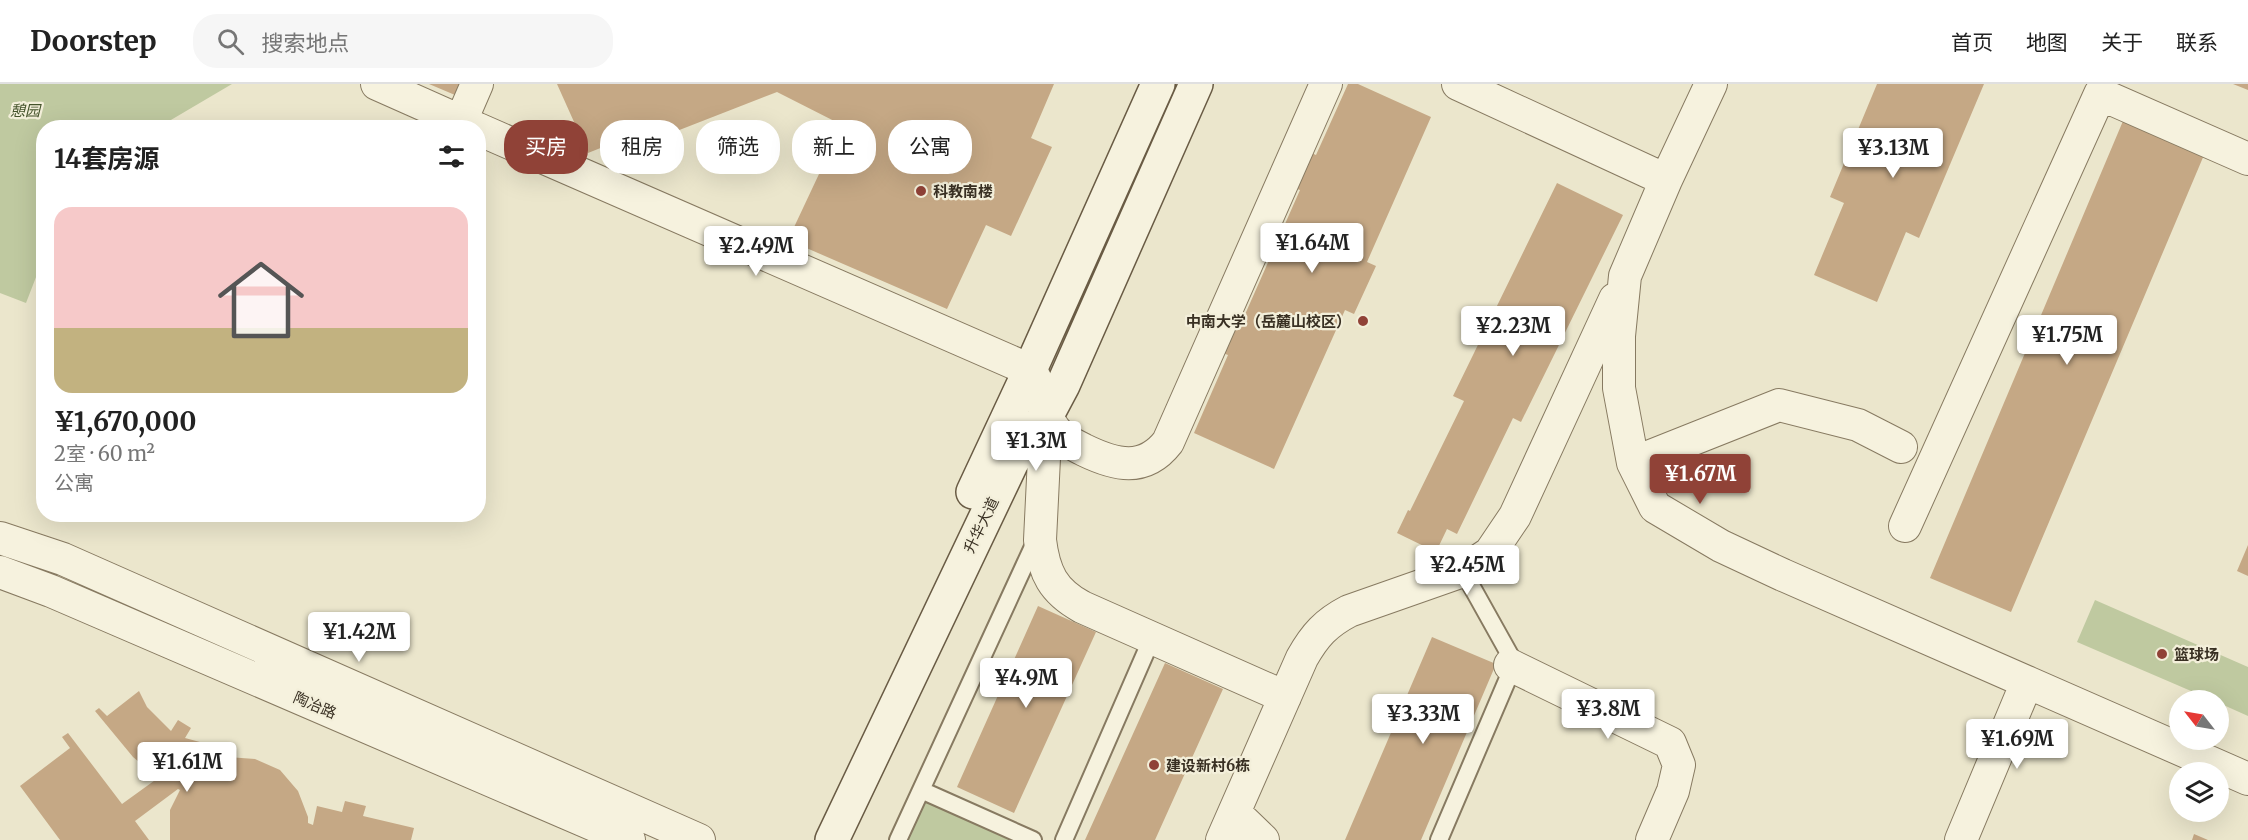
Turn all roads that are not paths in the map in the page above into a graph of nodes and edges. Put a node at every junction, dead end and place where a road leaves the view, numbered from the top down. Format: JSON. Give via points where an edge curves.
{"nodes":[{"id":1,"x":376,"y":84,"type":"edge"},
{"id":2,"x":477,"y":84,"type":"edge"},
{"id":3,"x":1158,"y":84,"type":"edge"},
{"id":4,"x":1196,"y":84,"type":"edge"},
{"id":5,"x":1326,"y":84,"type":"edge"},
{"id":6,"x":1458,"y":84,"type":"edge"},
{"id":7,"x":1711,"y":84,"type":"edge"},
{"id":8,"x":2102,"y":89,"type":"edge"},
{"id":9,"x":458,"y":120,"type":"edge"},
{"id":10,"x":473,"y":120,"type":"edge"},
{"id":11,"x":486,"y":132,"type":"edge"},
{"id":12,"x":2248,"y":159,"type":"edge"},
{"id":13,"x":1666,"y":180,"type":"junction"},
{"id":14,"x":1625,"y":276,"type":"junction"},
{"id":15,"x":1030,"y":370,"type":"junction"},
{"id":16,"x":1046,"y":417,"type":"junction"},
{"id":17,"x":1901,"y":447,"type":"dead end"},
{"id":18,"x":1633,"y":464,"type":"junction"},
{"id":19,"x":1905,"y":526,"type":"dead end"},
{"id":20,"x":1041,"y":529,"type":"junction"},
{"id":21,"x":0,"y":538,"type":"edge"},
{"id":22,"x":0,"y":572,"type":"edge"},
{"id":23,"x":1463,"y":572,"type":"junction"},
{"id":24,"x":1152,"y":638,"type":"junction"},
{"id":25,"x":1510,"y":665,"type":"junction"},
{"id":26,"x":2027,"y":682,"type":"junction"},
{"id":27,"x":1285,"y":697,"type":"junction"},
{"id":28,"x":2248,"y":779,"type":"edge"},
{"id":29,"x":921,"y":790,"type":"junction"},
{"id":30,"x":1228,"y":827,"type":"edge"},
{"id":31,"x":629,"y":840,"type":"edge"},
{"id":32,"x":699,"y":840,"type":"edge"},
{"id":33,"x":809,"y":840,"type":"edge"},
{"id":34,"x":832,"y":840,"type":"edge"},
{"id":35,"x":898,"y":840,"type":"edge"},
{"id":36,"x":1033,"y":840,"type":"edge"},
{"id":37,"x":1064,"y":840,"type":"edge"},
{"id":38,"x":1263,"y":840,"type":"edge"},
{"id":39,"x":1439,"y":840,"type":"edge"},
{"id":40,"x":1652,"y":840,"type":"edge"},
{"id":41,"x":1961,"y":840,"type":"edge"}],
"edges":[{"from":1,"to":9,"type":"street"},
{"from":2,"to":10,"type":"street"},
{"from":3,"to":15,"type":"street","name":"升华大道"},
{"from":4,"to":16,"type":"street","name":"升华大道"},
{"from":5,"to":16,"type":"street","via":[[1168,442],[1160,452],[1132,464],[1099,457],[1068,442]]},
{"from":6,"to":13,"type":"street"},
{"from":7,"to":13,"type":"street"},
{"from":8,"to":12,"type":"street"},
{"from":8,"to":19,"type":"street"},
{"from":11,"to":15,"type":"street"},
{"from":13,"to":14,"type":"street"},
{"from":14,"to":18,"type":"street","via":[[1619,388]]},
{"from":14,"to":23,"type":"street","via":[[1515,516],[1490,554]]},
{"from":15,"to":16,"type":"street","via":[[1044,398]]},
{"from":15,"to":33,"type":"street","name":"升华大道"},
{"from":16,"to":20,"type":"street"},
{"from":16,"to":34,"type":"street","name":"升华大道","via":[[1012,462]]},
{"from":17,"to":18,"type":"street","via":[[1858,425],[1779,405]]},
{"from":18,"to":26,"type":"street","via":[[1655,507],[1721,546]]},
{"from":20,"to":24,"type":"street","via":[[1042,555],[1053,585],[1066,599]]},
{"from":20,"to":29,"type":"lane"},
{"from":21,"to":32,"type":"street","via":[[63,559]]},
{"from":22,"to":31,"type":"street","name":"陶冶路"},
{"from":23,"to":25,"type":"lane","via":[[1511,657]]},
{"from":23,"to":27,"type":"street","via":[[1332,620],[1314,638]]},
{"from":24,"to":27,"type":"street"},
{"from":24,"to":37,"type":"lane"},
{"from":25,"to":39,"type":"lane","via":[[1509,676]]},
{"from":25,"to":40,"type":"street","via":[[1670,743],[1679,765],[1673,791]]},
{"from":26,"to":28,"type":"street"},
{"from":26,"to":41,"type":"street"},
{"from":27,"to":30,"type":"street"},
{"from":29,"to":35,"type":"lane"},
{"from":29,"to":36,"type":"lane"},
{"from":30,"to":38,"type":"street"}]}
